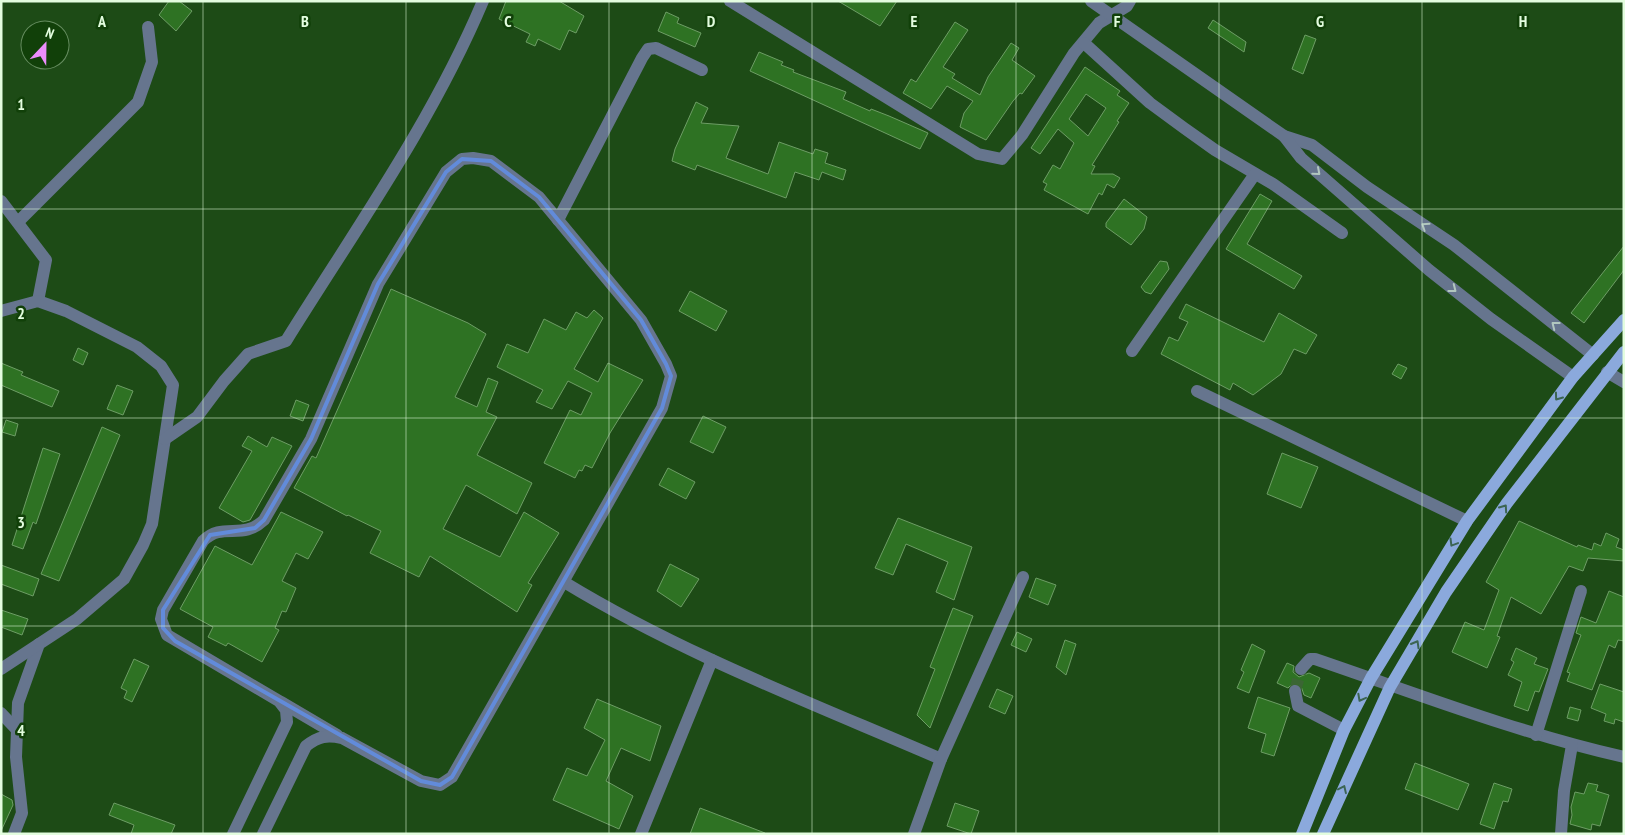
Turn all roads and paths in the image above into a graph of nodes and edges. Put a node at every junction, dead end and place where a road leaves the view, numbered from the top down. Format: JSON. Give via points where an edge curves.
{"nodes":[{"id":1,"x":483,"y":1,"type":"edge"},
{"id":2,"x":730,"y":1,"type":"edge"},
{"id":3,"x":1091,"y":1,"type":"edge"},
{"id":4,"x":1130,"y":1,"type":"edge"},
{"id":5,"x":1112,"y":15,"type":"junction"},
{"id":6,"x":148,"y":27,"type":"dead end"},
{"id":7,"x":1084,"y":43,"type":"junction"},
{"id":8,"x":702,"y":70,"type":"dead end"},
{"id":9,"x":1284,"y":136,"type":"junction"},
{"id":10,"x":1255,"y":174,"type":"junction"},
{"id":11,"x":1,"y":201,"type":"edge"},
{"id":12,"x":558,"y":220,"type":"junction"},
{"id":13,"x":18,"y":222,"type":"junction"},
{"id":14,"x":1342,"y":233,"type":"dead end"},
{"id":15,"x":38,"y":301,"type":"junction"},
{"id":16,"x":1,"y":311,"type":"edge"},
{"id":17,"x":1624,"y":320,"type":"edge"},
{"id":18,"x":1132,"y":351,"type":"dead end"},
{"id":19,"x":1624,"y":352,"type":"edge"},
{"id":20,"x":1593,"y":355,"type":"junction"},
{"id":21,"x":1607,"y":372,"type":"junction"},
{"id":22,"x":1573,"y":377,"type":"junction"},
{"id":23,"x":1624,"y":382,"type":"edge"},
{"id":24,"x":1197,"y":391,"type":"dead end"},
{"id":25,"x":165,"y":439,"type":"junction"},
{"id":26,"x":1467,"y":521,"type":"junction"},
{"id":27,"x":1023,"y":578,"type":"dead end"},
{"id":28,"x":564,"y":582,"type":"junction"},
{"id":29,"x":1581,"y":591,"type":"dead end"},
{"id":30,"x":39,"y":644,"type":"junction"},
{"id":31,"x":712,"y":660,"type":"junction"},
{"id":32,"x":1,"y":669,"type":"edge"},
{"id":33,"x":1301,"y":669,"type":"dead end"},
{"id":34,"x":1371,"y":678,"type":"junction"},
{"id":35,"x":1390,"y":687,"type":"junction"},
{"id":36,"x":1295,"y":691,"type":"dead end"},
{"id":37,"x":279,"y":701,"type":"junction"},
{"id":38,"x":1,"y":714,"type":"edge"},
{"id":39,"x":17,"y":730,"type":"junction"},
{"id":40,"x":1344,"y":730,"type":"junction"},
{"id":41,"x":1536,"y":734,"type":"junction"},
{"id":42,"x":342,"y":738,"type":"junction"},
{"id":43,"x":1572,"y":745,"type":"junction"},
{"id":44,"x":1624,"y":757,"type":"edge"},
{"id":45,"x":941,"y":759,"type":"junction"},
{"id":46,"x":14,"y":834,"type":"edge"},
{"id":47,"x":233,"y":834,"type":"edge"},
{"id":48,"x":262,"y":834,"type":"edge"},
{"id":49,"x":641,"y":834,"type":"edge"},
{"id":50,"x":914,"y":834,"type":"edge"},
{"id":51,"x":1302,"y":834,"type":"edge"},
{"id":52,"x":1323,"y":834,"type":"edge"},
{"id":53,"x":1560,"y":834,"type":"edge"}],
"edges":[{"from":1,"to":25,"type":"street","via":[[465,43],[427,114],[286,341],[248,354],[197,417]]},
{"from":2,"to":7,"type":"street","via":[[978,154],[1002,159]]},
{"from":3,"to":5,"type":"street"},
{"from":4,"to":5,"type":"street"},
{"from":5,"to":7,"type":"street","via":[[1099,23]]},
{"from":5,"to":9,"type":"street"},
{"from":6,"to":13,"type":"street","via":[[152,62],[138,102]]},
{"from":7,"to":10,"type":"street","via":[[1150,103],[1215,150]]},
{"from":8,"to":12,"type":"street","via":[[656,48],[648,49]]},
{"from":20,"to":9,"type":"street","one_way":true,"via":[[1454,246],[1312,145]]},
{"from":9,"to":22,"type":"street","one_way":true,"via":[[1301,158],[1430,270],[1491,319]]},
{"from":10,"to":14,"type":"street"},
{"from":10,"to":18,"type":"street"},
{"from":11,"to":13,"type":"street"},
{"from":12,"to":28,"type":"street","via":[[641,320],[671,376],[662,408]]},
{"from":12,"to":37,"type":"street","via":[[539,197],[491,161],[473,158],[454,164],[378,284],[311,439],[264,520],[255,528],[210,535],[203,541],[178,584],[161,619],[167,635]]},
{"from":13,"to":15,"type":"street","via":[[46,260]]},
{"from":15,"to":16,"type":"street"},
{"from":15,"to":25,"type":"street","via":[[66,311],[137,347],[161,366],[174,385]]},
{"from":17,"to":20,"type":"main road"},
{"from":19,"to":21,"type":"main road"},
{"from":20,"to":22,"type":"main road"},
{"from":21,"to":23,"type":"street"},
{"from":35,"to":21,"type":"main road","one_way":true,"via":[[1446,592],[1507,503]]},
{"from":22,"to":26,"type":"main road","one_way":true},
{"from":24,"to":26,"type":"street"},
{"from":25,"to":30,"type":"street","via":[[152,524],[130,570],[77,619]]},
{"from":26,"to":34,"type":"main road","one_way":true},
{"from":27,"to":45,"type":"street"},
{"from":28,"to":31,"type":"street","via":[[614,613]]},
{"from":28,"to":42,"type":"street","via":[[452,777],[440,785],[421,781]]},
{"from":29,"to":41,"type":"street"},
{"from":30,"to":32,"type":"street"},
{"from":30,"to":39,"type":"street","via":[[18,703]]},
{"from":31,"to":45,"type":"street"},
{"from":31,"to":49,"type":"street"},
{"from":33,"to":34,"type":"street","via":[[1310,659],[1316,659]]},
{"from":34,"to":35,"type":"street"},
{"from":34,"to":40,"type":"main road","one_way":true},
{"from":35,"to":41,"type":"street"},
{"from":52,"to":35,"type":"main road","one_way":true},
{"from":36,"to":40,"type":"street","via":[[1298,706]]},
{"from":37,"to":42,"type":"street"},
{"from":37,"to":47,"type":"street","via":[[286,710],[287,722]]},
{"from":38,"to":39,"type":"street"},
{"from":39,"to":46,"type":"street","via":[[16,757],[22,813]]},
{"from":40,"to":51,"type":"main road"},
{"from":41,"to":43,"type":"street"},
{"from":42,"to":48,"type":"street","via":[[328,735],[316,738],[306,746]]},
{"from":43,"to":44,"type":"street"},
{"from":43,"to":53,"type":"street"},
{"from":45,"to":50,"type":"street"}]}
